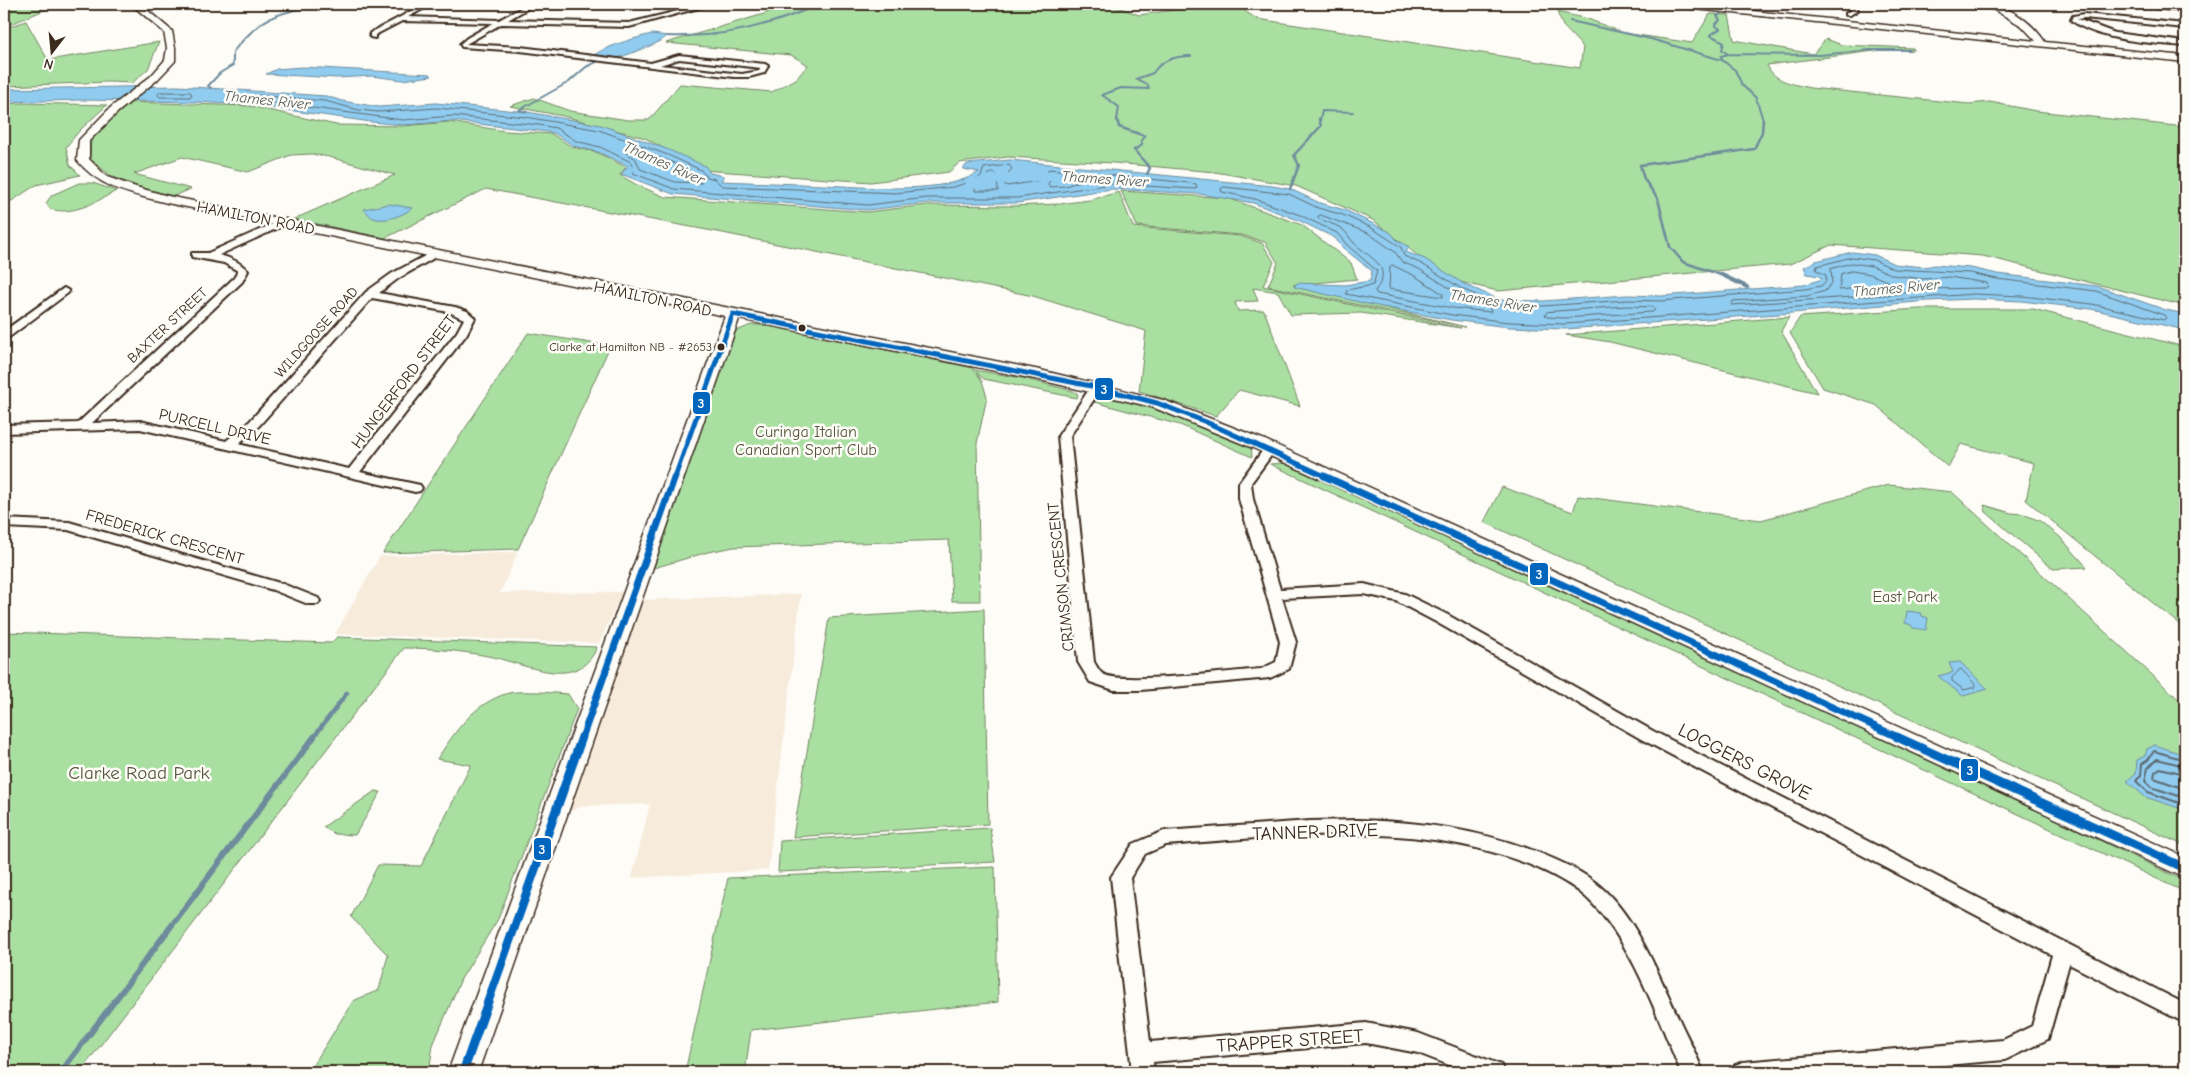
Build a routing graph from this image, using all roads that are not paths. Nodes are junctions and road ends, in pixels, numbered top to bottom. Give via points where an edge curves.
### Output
1 (135, 4) edge
2 (428, 4) edge
3 (532, 4) edge
4 (667, 4) edge
5 (710, 4) edge
6 (1667, 4) edge
7 (1848, 4) edge
8 (1988, 4) edge
9 (2131, 4) edge
10 (693, 9) junction
11 (2185, 9) edge
12 (1848, 14) dead end
13 (399, 20) junction
14 (502, 22) junction
15 (2185, 26) edge
16 (373, 37) dead end
17 (2042, 43) junction
18 (2185, 44) edge
19 (543, 53) joint
20 (2185, 59) edge
21 (614, 60) joint
22 (651, 66) junction
23 (284, 222) junction
24 (436, 253) junction
25 (195, 255) dead end
26 (210, 256) junction
27 (64, 291) dead end
28 (370, 294) junction
29 (733, 314) junction
30 (4, 336) edge
31 (1096, 387) junction
32 (83, 425) junction
33 (4, 429) edge
34 (229, 445) junction
35 (1270, 449) junction
36 (352, 474) junction
37 (415, 488) dead end
38 (4, 523) edge
39 (1275, 594) junction
40 (313, 601) dead end
41 (2185, 868) edge
42 (2063, 951) junction
43 (2185, 1014) edge
44 (1142, 1062) edge
45 (463, 1072) edge
46 (1493, 1072) edge
47 (1692, 1072) edge
48 (1743, 1072) edge

1 - 23 main road, HAMILTON ROAD via 168,31 170,61 84,140 82,160 103,179 132,190
2 - 13 street
3 - 14 street
4 - 10 street
5 - 10 street
6 - 17 main road
7 - 12 street via 1855,10
8 - 17 main road via 2030,28
9 - 11 street
10 - 14 street via 629,25
13 - 14 street
13 - 16 street via 372,34
14 - 19 street via 464,46
15 - 18 street via 2084,16 2074,20 2108,34
17 - 20 main road
19 - 21 street
21 - 22 street
22 - 22 street via 749,76 762,72 765,66 679,57
23 - 24 main road, HAMILTON ROAD
23 - 26 street, BAXTER STREET
24 - 28 street, WILDGOOSE ROAD
24 - 29 main road, HAMILTON ROAD
25 - 26 street, BAXTER STREET
26 - 32 street, BAXTER STREET via 239,265 243,270 238,280
27 - 30 street
28 - 34 street, WILDGOOSE ROAD via 253,425
28 - 36 street, HUNGERFORD STREET via 451,309 470,318 462,333
29 - 31 main road, HAMILTON ROAD
29 - 45 main road
31 - 35 main road, HAMILTON ROAD via 1157,403
31 - 39 street, CRIMSON CRESCENT via 1064,436 1086,662 1096,678 1114,684 1141,684 1264,674 1283,666 1288,642
32 - 33 street, PURCELL DRIVE
32 - 34 street, PURCELL DRIVE via 140,425
34 - 36 street, PURCELL DRIVE
35 - 39 street, CRIMSON CRESCENT via 1245,483 1246,499
35 - 41 main road, HAMILTON ROAD
36 - 37 street, PURCELL DRIVE
38 - 40 street, FREDERICK CRESCENT via 70,526 278,587
39 - 42 street, LOGGERS GROVE via 1364,589 1400,598 1442,618 1647,735
42 - 43 street, LOGGERS GROVE
42 - 48 street via 2041,1032 2005,1050
44 - 46 street, TRAPPER STREET via 1366,1033 1418,1043
44 - 47 street, TANNER DRIVE via 1120,877 1139,849 1164,838 1357,826 1442,832 1519,851 1564,872 1600,898 1636,950

